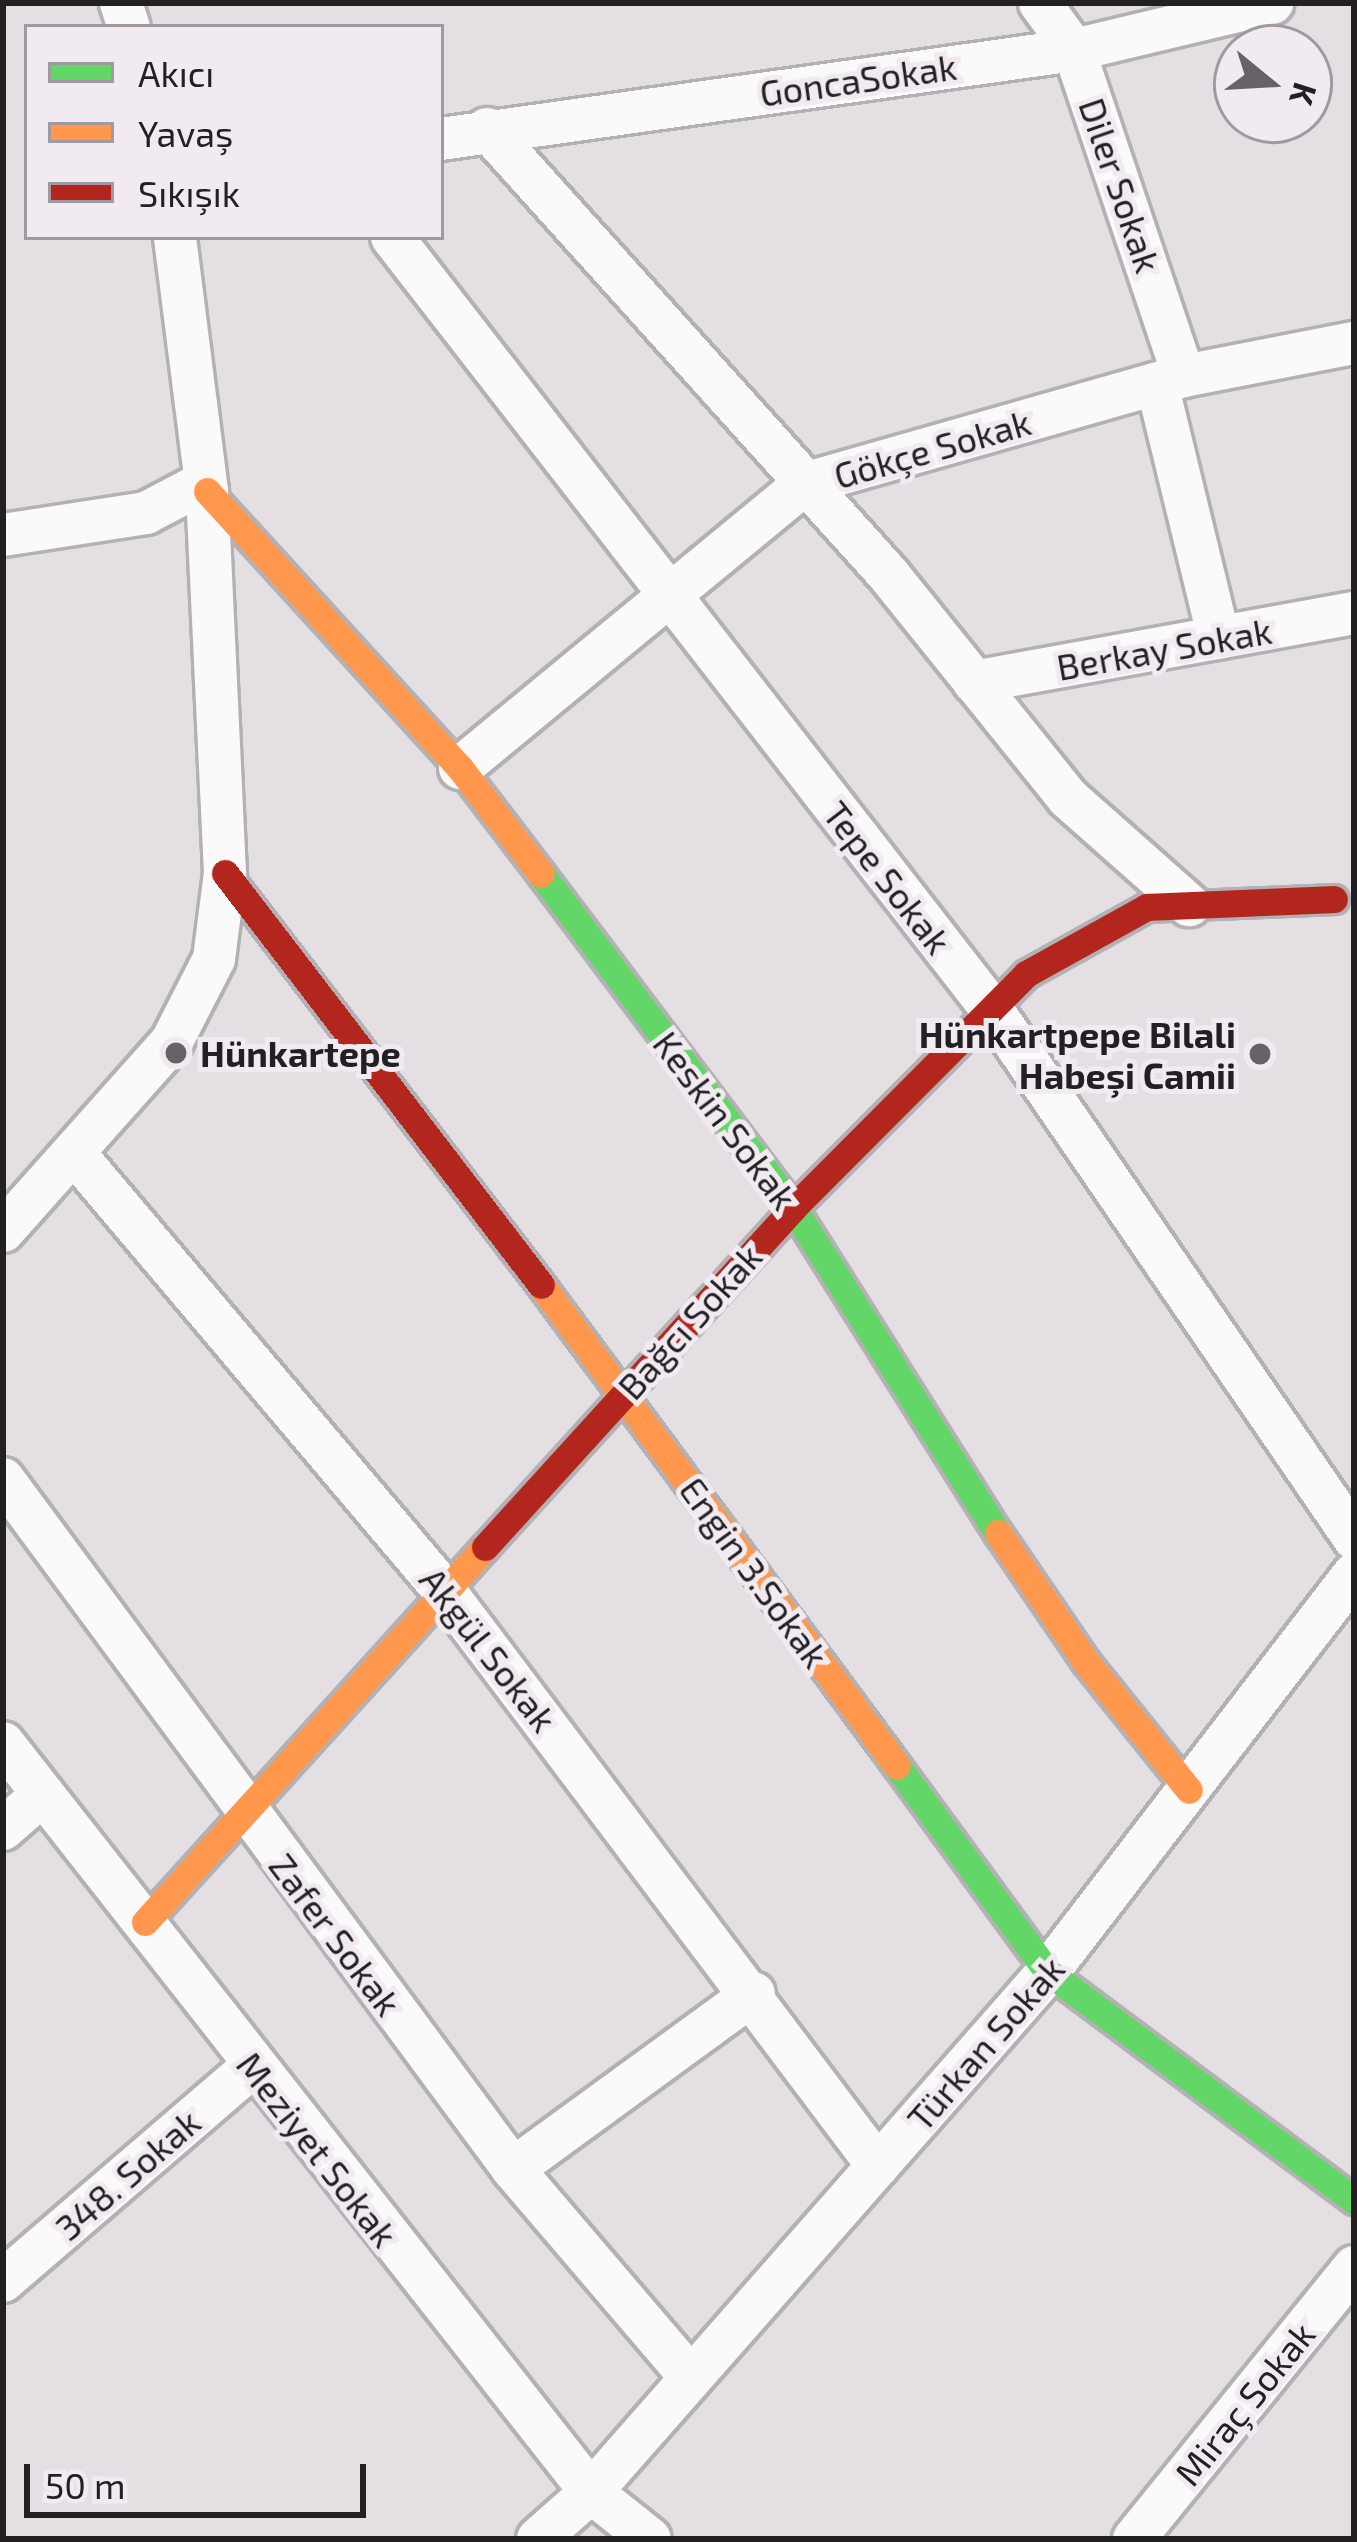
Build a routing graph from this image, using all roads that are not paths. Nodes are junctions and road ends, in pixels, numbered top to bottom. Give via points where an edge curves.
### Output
1 (1040, 3) edge
2 (1272, 3) edge
3 (1074, 50) junction
4 (487, 129) junction
5 (444, 138) edge
6 (175, 240) edge
7 (394, 240) edge
8 (1354, 344) edge
9 (1170, 380) junction
10 (804, 484) junction
11 (206, 487) junction
12 (3, 535) edge
13 (669, 597) junction
14 (1354, 613) edge
15 (1220, 638) junction
16 (974, 682) junction
17 (460, 767) junction
18 (225, 873) junction
19 (1334, 899) dead end
20 (1189, 905) junction
21 (993, 1011) junction
22 (74, 1153) junction
23 (793, 1208) junction
24 (3, 1231) edge
25 (624, 1392) junction
26 (3, 1479) edge
27 (1354, 1538) edge
28 (1354, 1574) edge
29 (447, 1594) junction
30 (3, 1743) edge
31 (1189, 1790) junction
32 (43, 1794) junction
33 (246, 1814) junction
34 (3, 1829) edge
35 (145, 1922) junction
36 (1048, 1972) junction
37 (754, 1993) junction
38 (252, 2067) junction
39 (878, 2166) junction
40 (513, 2169) junction
41 (1354, 2200) edge
42 (1354, 2266) edge
43 (3, 2282) edge
44 (688, 2374) junction
45 (591, 2492) junction
46 (538, 2539) edge
47 (650, 2539) edge
48 (1134, 2539) edge

1 - 3 street, Diler Sokak
2 - 3 street, GoncaSokak
3 - 4 street, GoncaSokak
3 - 9 street, Diler Sokak
4 - 5 street, GoncaSokak
4 - 10 street
6 - 11 street
7 - 13 street, Tepe Sokak
8 - 9 street, Gökçe Sokak
9 - 10 street, Gökçe Sokak
9 - 15 street, Diler Sokak
10 - 13 street, Gökçe Sokak
10 - 16 street
11 - 12 street via 146,513
11 - 17 street, Keskin Sokak
11 - 18 street
13 - 17 street, Gökçe Sokak
13 - 21 street, Tepe Sokak
14 - 15 street, Berkay Sokak
15 - 16 street, Berkay Sokak
16 - 20 street via 1068,798
17 - 23 street, Keskin Sokak
18 - 22 street via 214,959 172,1041
18 - 25 street, Engin 3.Sokak
19 - 20 street, Bağcı Sokak
20 - 21 street, Bağcı Sokak via 1147,907 1026,974
21 - 23 street, Bağcı Sokak
21 - 27 street, Tepe Sokak
22 - 24 street
22 - 29 street, Akgül Sokak
23 - 25 street, Bağcı Sokak
23 - 31 street, Keskin Sokak via 896,1360 981,1509 1086,1662
25 - 29 street, Bağcı Sokak
25 - 36 street, Engin 3.Sokak
26 - 33 street, Zafer Sokak
28 - 31 street, Türkan Sokak
29 - 33 street, Bağcı Sokak
29 - 37 street, Akgül Sokak
30 - 32 street, Meziyet Sokak
31 - 36 street, Türkan Sokak
32 - 34 street
32 - 35 street, Meziyet Sokak
33 - 35 street, Bağcı Sokak
33 - 40 street, Zafer Sokak
35 - 38 street, Meziyet Sokak
36 - 39 street, Türkan Sokak
36 - 41 street, Engin 3.Sokak
37 - 39 street, Akgül Sokak
37 - 40 street
38 - 43 street, 348. Sokak
38 - 45 street, Meziyet Sokak
39 - 44 street, Türkan Sokak
40 - 44 street, Zafer Sokak
42 - 48 street, Miraç Sokak
44 - 45 street, Türkan Sokak
45 - 46 street, Türkan Sokak
45 - 47 street, Meziyet Sokak

